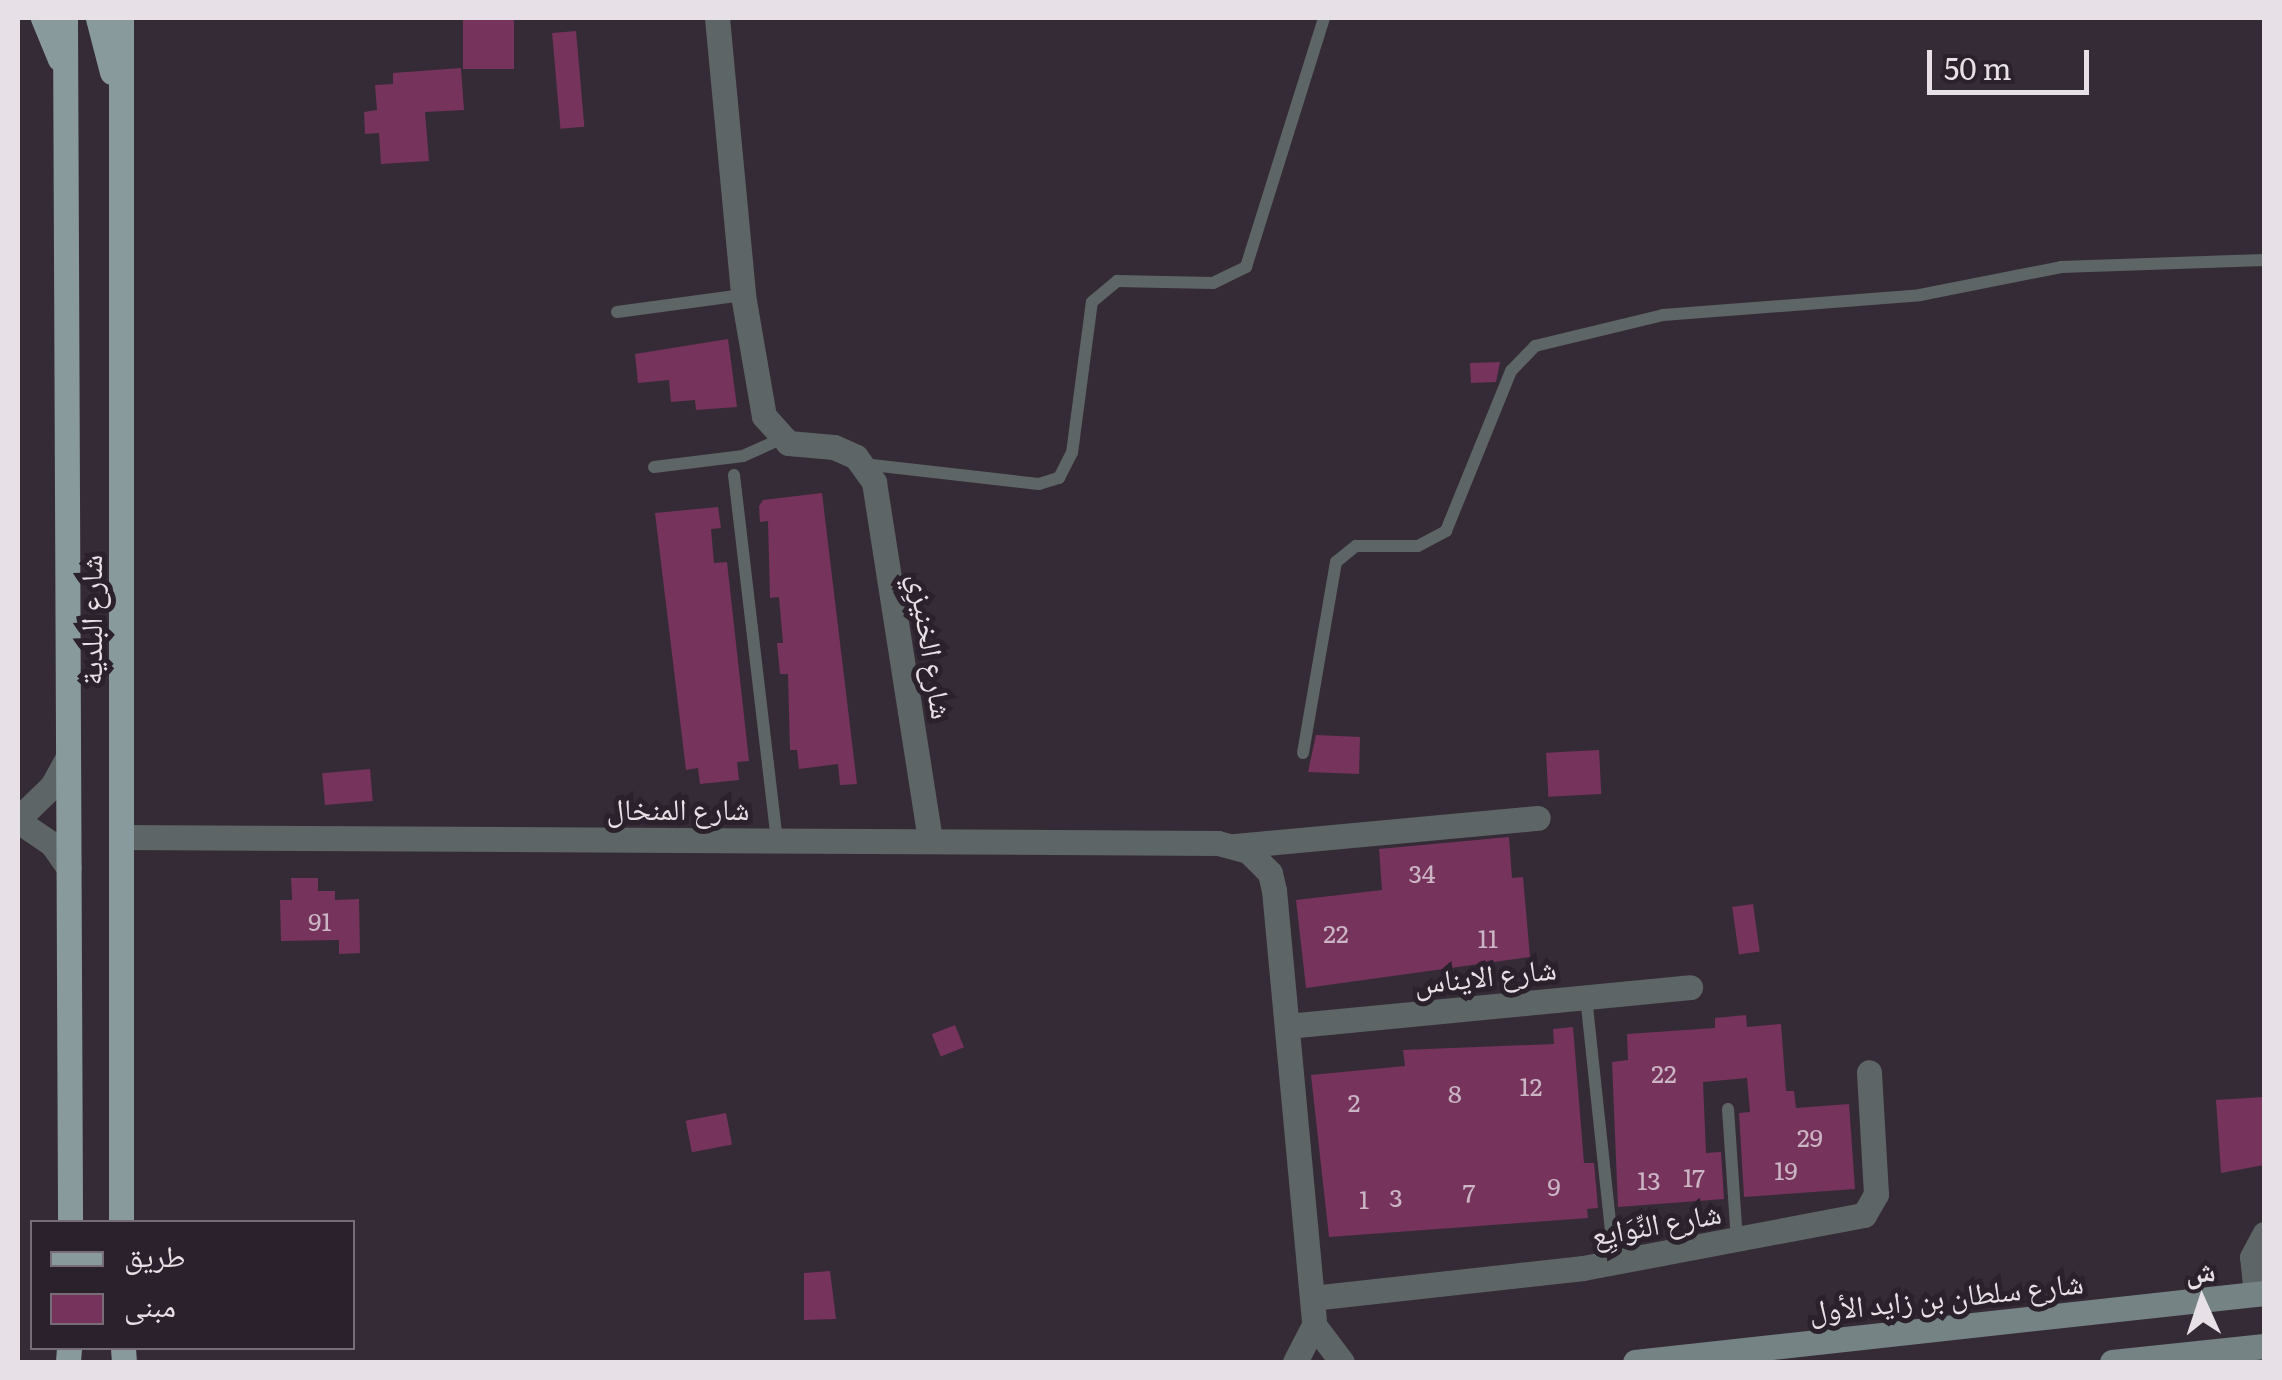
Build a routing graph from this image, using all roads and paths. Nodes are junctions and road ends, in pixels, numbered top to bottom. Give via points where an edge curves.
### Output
1 (43, 18) edge
2 (64, 18) edge
3 (98, 18) edge
4 (121, 18) edge
5 (716, 18) edge
6 (1324, 18) edge
7 (66, 70) junction
8 (121, 95) junction
9 (2264, 260) edge
10 (742, 295) junction
11 (617, 312) dead end
12 (781, 439) junction
13 (864, 464) junction
14 (733, 465) junction
15 (654, 468) dead end
16 (1303, 753) dead end
17 (68, 756) junction
18 (1538, 818) dead end
19 (18, 820) edge
20 (121, 837) junction
21 (777, 840) junction
22 (930, 841) junction
23 (1235, 846) junction
24 (68, 868) junction
25 (1690, 986) dead end
26 (1586, 997) junction
27 (1286, 1026) junction
28 (1869, 1072) dead end
29 (1728, 1109) dead end
30 (70, 1220) edge
31 (121, 1220) edge
32 (2264, 1234) edge
33 (1736, 1240) junction
34 (1614, 1261) junction
35 (2260, 1293) edge
36 (1312, 1298) junction
37 (1314, 1325) junction
38 (2264, 1346) edge
39 (1296, 1362) edge
40 (1342, 1362) edge
41 (1636, 1362) edge
42 (2112, 1362) edge

1 - 7 main road
2 - 7 main road, شارع البلدية
3 - 8 main road
4 - 8 main road, شارع البلدية
5 - 10 street
6 - 13 lane via 1253,257 1226,280 1129,278 1098,293 1085,322 1070,462 1059,478 1039,484
7 - 17 main road, شارع البلدية
8 - 20 main road, شارع البلدية
9 - 16 lane via 2061,267 1920,295 1664,315 1535,346 1511,371 1446,532 1418,546 1356,546 1336,562
10 - 11 lane
10 - 12 street via 764,416
12 - 13 street via 805,448 834,447
12 - 14 lane
13 - 22 street, شارع الخنيزِي via 877,492
14 - 15 lane
14 - 21 lane
17 - 19 street via 52,786
17 - 24 main road, شارع البلدية
18 - 23 street, شارع المنخال
19 - 24 street via 52,844
20 - 21 street, شارع المنخال
20 - 31 main road, شارع البلدية
21 - 22 street, شارع المنخال
22 - 23 street, شارع المنخال
23 - 27 street via 1270,873
24 - 30 main road, شارع البلدية
25 - 26 street, شارع الايناس
26 - 27 street, شارع الايناس
26 - 34 lane
27 - 36 street
28 - 33 street, شارع النِّوَايِع via 1876,1194 1869,1211
29 - 33 lane
32 - 35 street via 2252,1257
33 - 34 street, شارع النِّوَايِع
34 - 36 street, شارع النِّوَايِع
35 - 41 main road, شارع سلطان بن زايد الأول
36 - 37 street
37 - 39 street
37 - 40 street
38 - 42 main road

